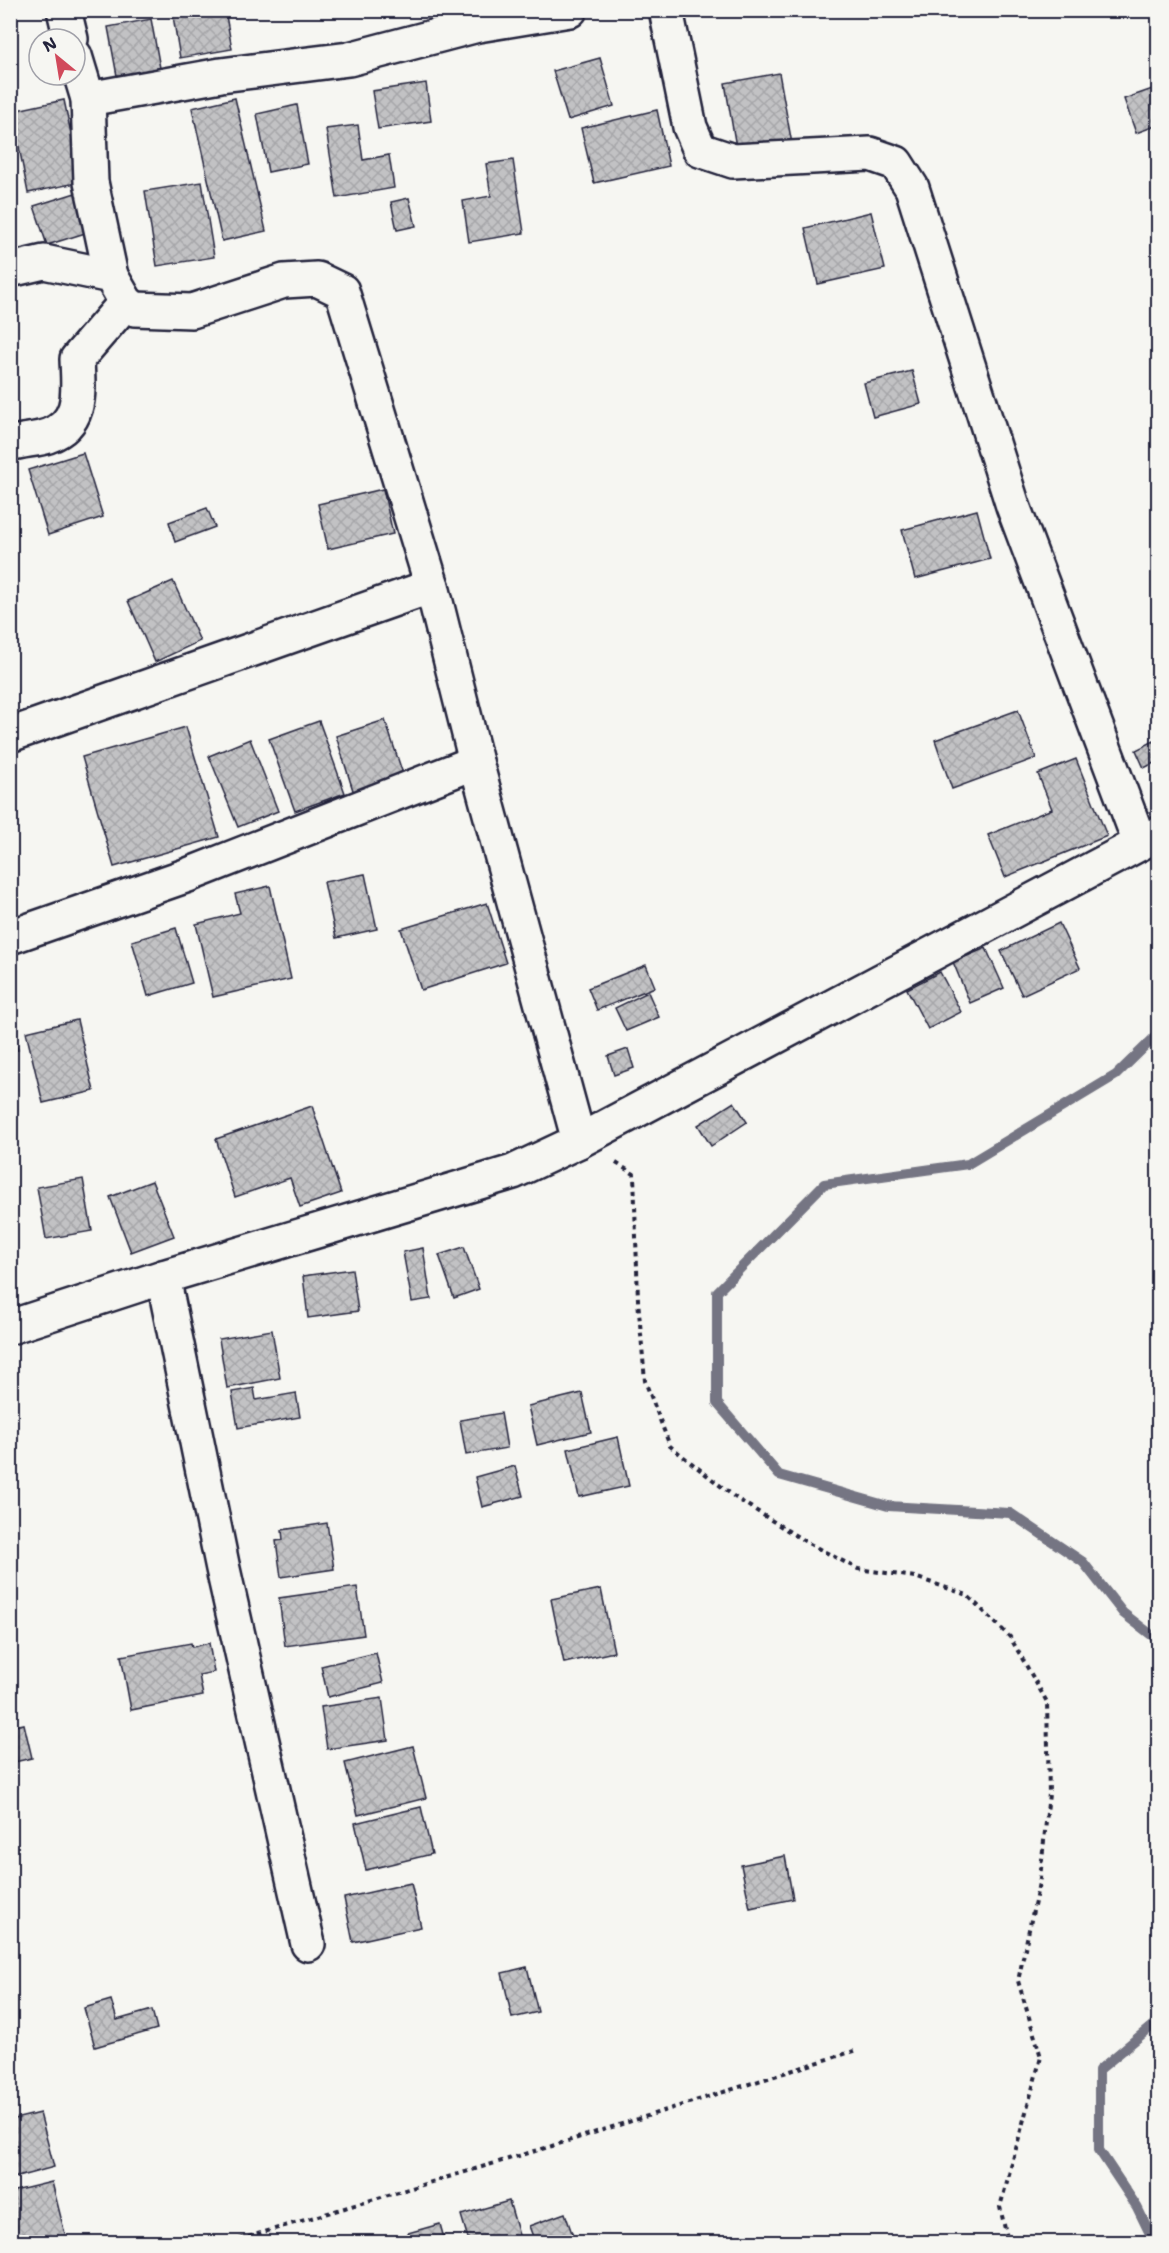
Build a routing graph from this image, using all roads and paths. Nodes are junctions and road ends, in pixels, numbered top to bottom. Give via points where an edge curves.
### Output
1 (64, 10) edge
2 (570, 10) edge
3 (666, 10) edge
4 (68, 27) edge
5 (84, 87) edge
6 (88, 99) junction
7 (10, 270) edge
8 (119, 289) junction
9 (10, 444) edge
10 (432, 586) junction
11 (10, 735) edge
12 (476, 762) junction
13 (1149, 838) edge
14 (10, 937) edge
15 (579, 1141) junction
16 (163, 1277) junction
17 (10, 1327) edge
18 (308, 1944) dead end
19 (854, 2051) dead end
20 (231, 2242) edge
21 (1008, 2242) edge

1 - 4 street
2 - 6 street via 478,25 350,59 221,75
3 - 13 street via 690,127 700,150 733,161 870,154 896,163 912,188 1013,506
5 - 6 street
6 - 8 street via 91,182
7 - 8 street via 45,262
8 - 9 street via 77,359 79,401 70,421 50,435
8 - 10 street via 135,309 192,311 284,281 317,279 342,291
10 - 11 street
10 - 12 street
12 - 14 street via 188,875
12 - 15 street
13 - 15 street
15 - 16 street via 513,1172
15 - 21 path via 634,1174 645,1381 670,1446 736,1498 858,1569 915,1577 967,1595 1010,1637 1047,1702 1048,1804 1040,1878 1018,1981 1041,2057 1000,2206
16 - 17 street
16 - 18 street via 223,1569
19 - 20 path

